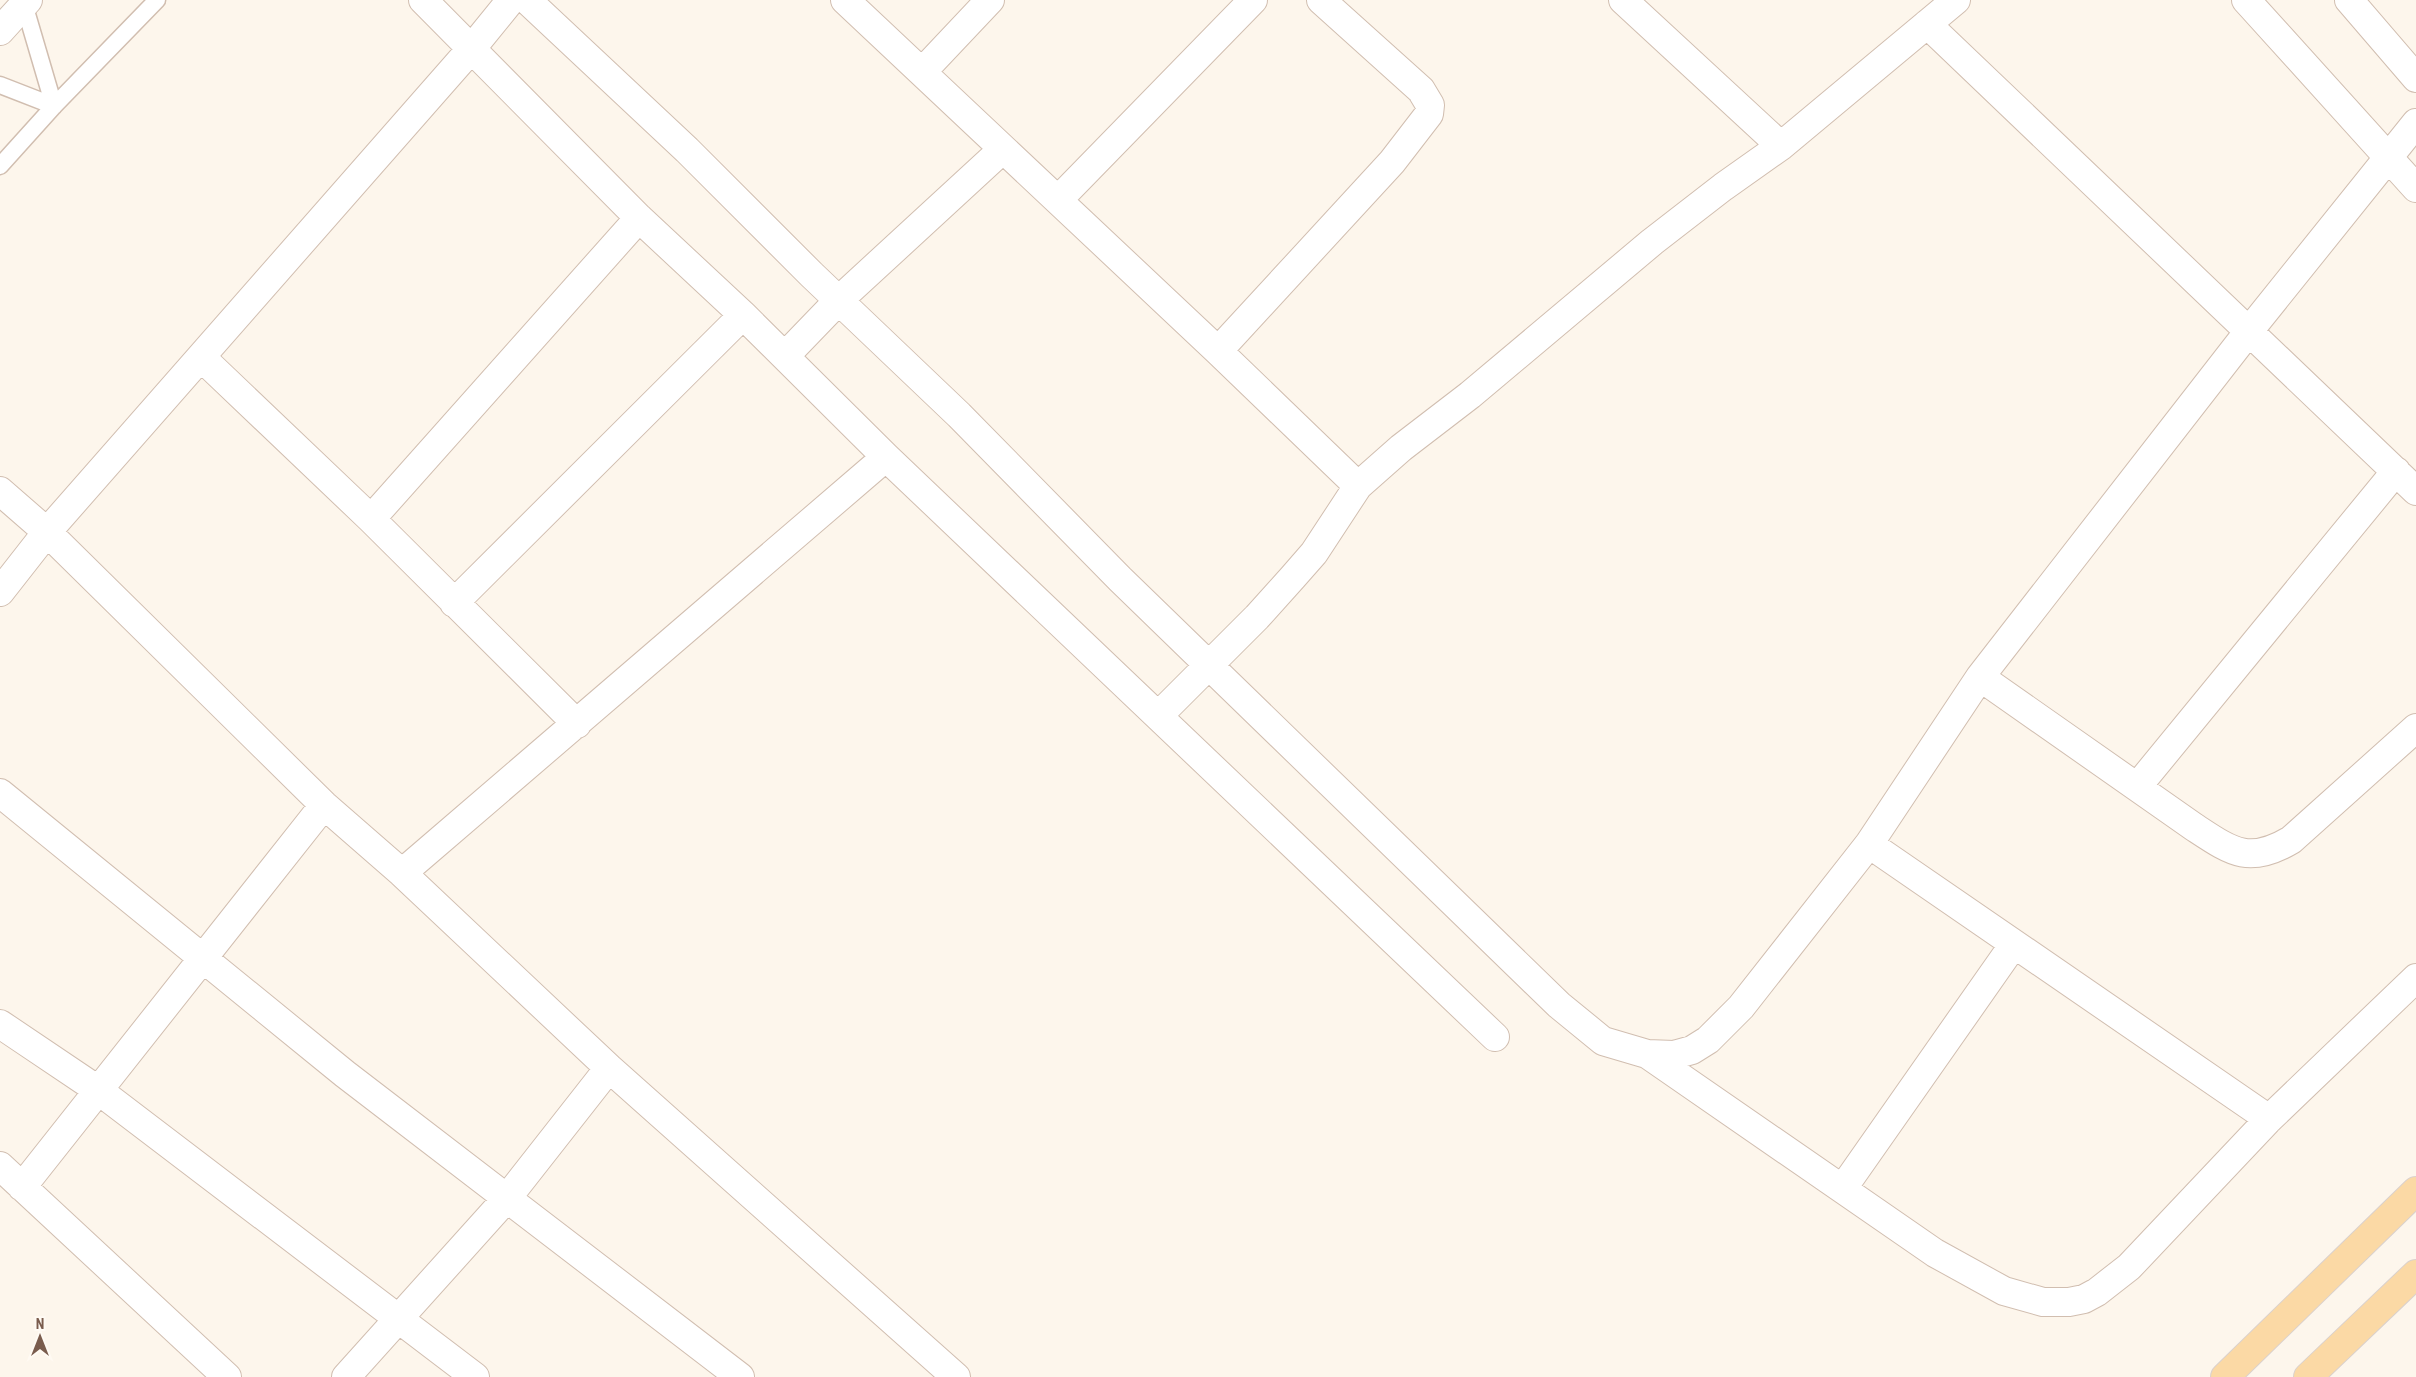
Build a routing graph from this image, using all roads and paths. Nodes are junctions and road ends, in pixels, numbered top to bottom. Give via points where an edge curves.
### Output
1 (157, 0) edge
2 (422, 0) edge
3 (511, 0) edge
4 (527, 0) edge
5 (845, 0) edge
6 (990, 0) edge
7 (1253, 0) edge
8 (1321, 0) edge
9 (1623, 0) edge
10 (1956, 0) edge
11 (2246, 0) edge
12 (2349, 0) edge
13 (26, 2) edge
14 (1928, 24) junction
15 (0, 31) edge
16 (472, 48) junction
17 (922, 72) junction
18 (2416, 78) edge
19 (0, 85) edge
20 (54, 106) junction
21 (2416, 123) edge
22 (1781, 146) junction
23 (1003, 149) junction
24 (2388, 157) junction
25 (0, 166) edge
26 (2416, 188) edge
27 (1058, 200) junction
28 (639, 218) junction
29 (840, 300) junction
30 (743, 315) junction
31 (2249, 331) junction
32 (1218, 352) junction
33 (785, 356) junction
34 (201, 357) junction
35 (886, 457) junction
36 (2396, 471) junction
37 (1358, 486) junction
38 (0, 491) edge
39 (2416, 491) edge
40 (371, 519) junction
41 (48, 532) junction
42 (0, 592) edge
43 (454, 603) junction
44 (1208, 665) junction
45 (1980, 677) junction
46 (1158, 716) junction
47 (577, 724) junction
48 (2416, 728) edge
49 (2137, 787) junction
50 (0, 793) edge
51 (324, 805) junction
52 (1869, 844) junction
53 (402, 873) junction
54 (2014, 944) junction
55 (203, 960) junction
56 (2416, 978) edge
57 (0, 1024) edge
58 (1495, 1037) dead end
59 (1647, 1054) junction
60 (609, 1068) junction
61 (98, 1090) junction
62 (2269, 1119) junction
63 (0, 1166) edge
64 (22, 1186) junction
65 (1843, 1188) junction
66 (2416, 1191) edge
67 (507, 1198) junction
68 (2416, 1274) edge
69 (401, 1319) junction
70 (227, 1377) edge
71 (346, 1377) edge
72 (476, 1377) edge
73 (740, 1377) edge
74 (956, 1377) edge
75 (2225, 1377) edge
76 (2308, 1377) edge

1 - 20 lane
2 - 16 street
3 - 16 street
4 - 29 street via 688,150
5 - 17 street
6 - 17 street
7 - 27 street
8 - 32 street via 1422,90 1430,105 1429,114 1370,187
9 - 22 street
10 - 14 street
11 - 24 street
12 - 18 street
13 - 15 street
13 - 20 lane
14 - 22 street
14 - 31 street
16 - 28 street
16 - 34 street
17 - 23 street
19 - 20 lane
20 - 25 lane
21 - 24 street
22 - 37 street via 1652,242
23 - 27 street
23 - 29 street
24 - 26 street
24 - 31 street
27 - 32 street
28 - 30 street
28 - 40 street
29 - 33 street
29 - 44 street
30 - 33 street
30 - 43 street
31 - 36 street
31 - 45 street
32 - 37 street
33 - 35 street
34 - 40 street
34 - 41 street
35 - 46 street
35 - 47 street
36 - 39 street
36 - 49 street
37 - 44 street via 1314,553 1257,617
38 - 41 street
40 - 43 street
41 - 42 street
41 - 51 street
43 - 47 street
44 - 46 street
44 - 59 street via 1559,1005 1602,1041
45 - 49 street
45 - 52 street
46 - 58 street
47 - 53 street
48 - 49 street via 2291,840 2262,853 2249,855 2224,847
50 - 55 street
51 - 53 street
51 - 55 street
52 - 54 street
52 - 59 street via 1741,1007 1708,1040 1692,1050 1674,1055
53 - 60 street
54 - 62 street
54 - 65 street
55 - 61 street
55 - 67 street
56 - 62 street
57 - 61 street
59 - 65 street
60 - 67 street
60 - 74 street
61 - 64 street
61 - 69 street
62 - 65 street via 2129,1267 2097,1292 2069,1302 2043,1302 2004,1291 1935,1253
63 - 64 street
64 - 70 street
66 - 75 main road
67 - 69 street
67 - 73 street
68 - 76 main road
69 - 71 street
69 - 72 street

